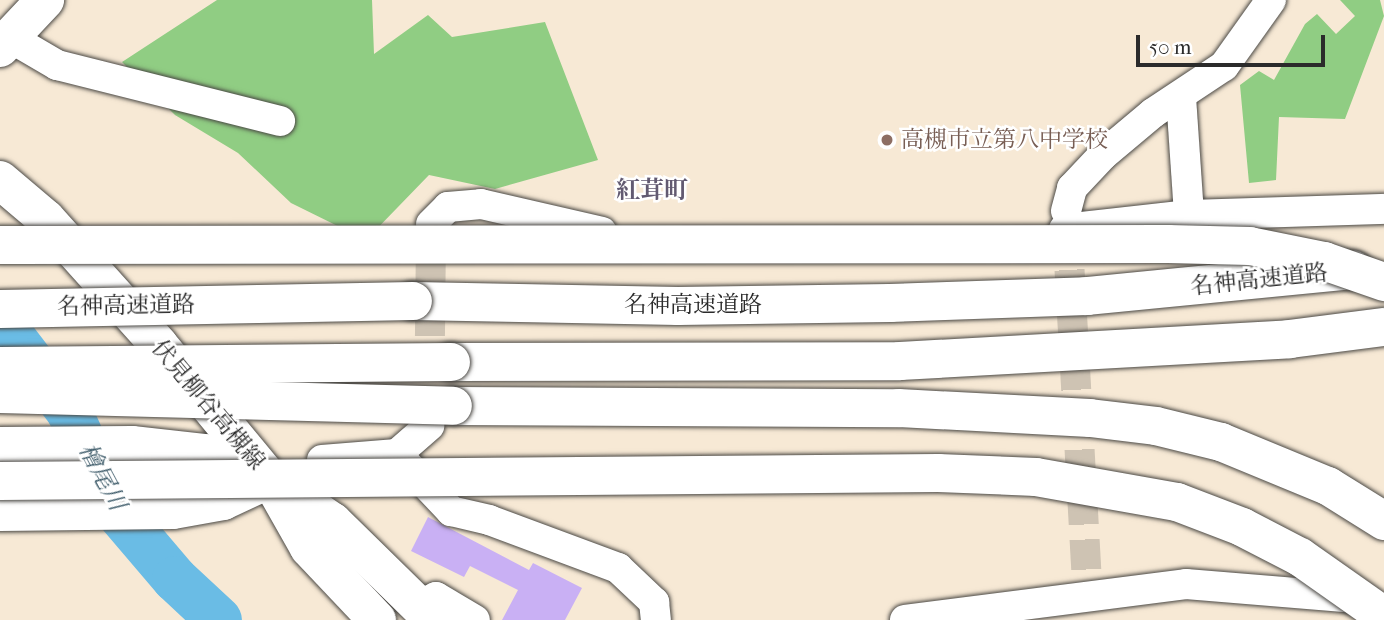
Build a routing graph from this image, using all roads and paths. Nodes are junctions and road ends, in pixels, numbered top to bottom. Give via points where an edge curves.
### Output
1 (45, 0) edge
2 (1271, 0) edge
3 (5, 43) edge
4 (1181, 97) junction
5 (281, 121) dead end
6 (0, 180) edge
7 (1384, 209) edge
8 (1066, 211) tunnel mouth
9 (1189, 215) junction
10 (431, 224) dead end
11 (0, 245) edge
12 (1384, 267) edge
13 (1384, 282) edge
14 (0, 309) edge
15 (1384, 327) edge
16 (0, 366) edge
17 (0, 394) edge
18 (441, 416) junction
19 (15, 445) edge
20 (397, 454) junction
21 (270, 479) junction
22 (0, 481) edge
23 (0, 512) edge
24 (1384, 521) edge
25 (1384, 604) edge
26 (425, 613) edge
27 (1384, 616) edge
28 (377, 620) edge
29 (475, 620) edge
30 (656, 620) edge
31 (905, 620) edge

1 - 3 main road
2 - 4 street via 1224,66
3 - 5 street via 57,65
4 - 8 street via 1153,113 1102,155 1072,188
4 - 9 street
6 - 21 main road, 伏見柳谷高槻線 via 46,219
7 - 9 street
9 - 10 street via 880,244 663,241 573,228 481,204 448,207
11 - 13 main road, bridge via 1250,246 1324,261
12 - 14 main road, 名神高速道路, bridge via 1087,296 903,303 678,306 413,301
15 - 16 main road, bridge via 1212,344 900,361
17 - 18 main road, bridge
18 - 20 street
18 - 24 main road via 899,408 1090,418 1156,426 1221,442 1316,481
19 - 21 main road, 伏見柳谷高槻線 via 132,445 204,453
20 - 21 street via 308,460
20 - 30 street via 450,511 489,520 618,568 654,602
21 - 23 main road, 伏見柳谷高槻線 via 223,500 173,510
21 - 26 main road, 伏見柳谷高槻線 via 333,522
21 - 28 main road, 伏見柳谷高槻線 via 309,548
22 - 27 main road, bridge via 924,473 1036,477 1177,502 1242,527 1300,556
25 - 31 street via 1333,593 1186,584
26 - 29 street via 436,597

